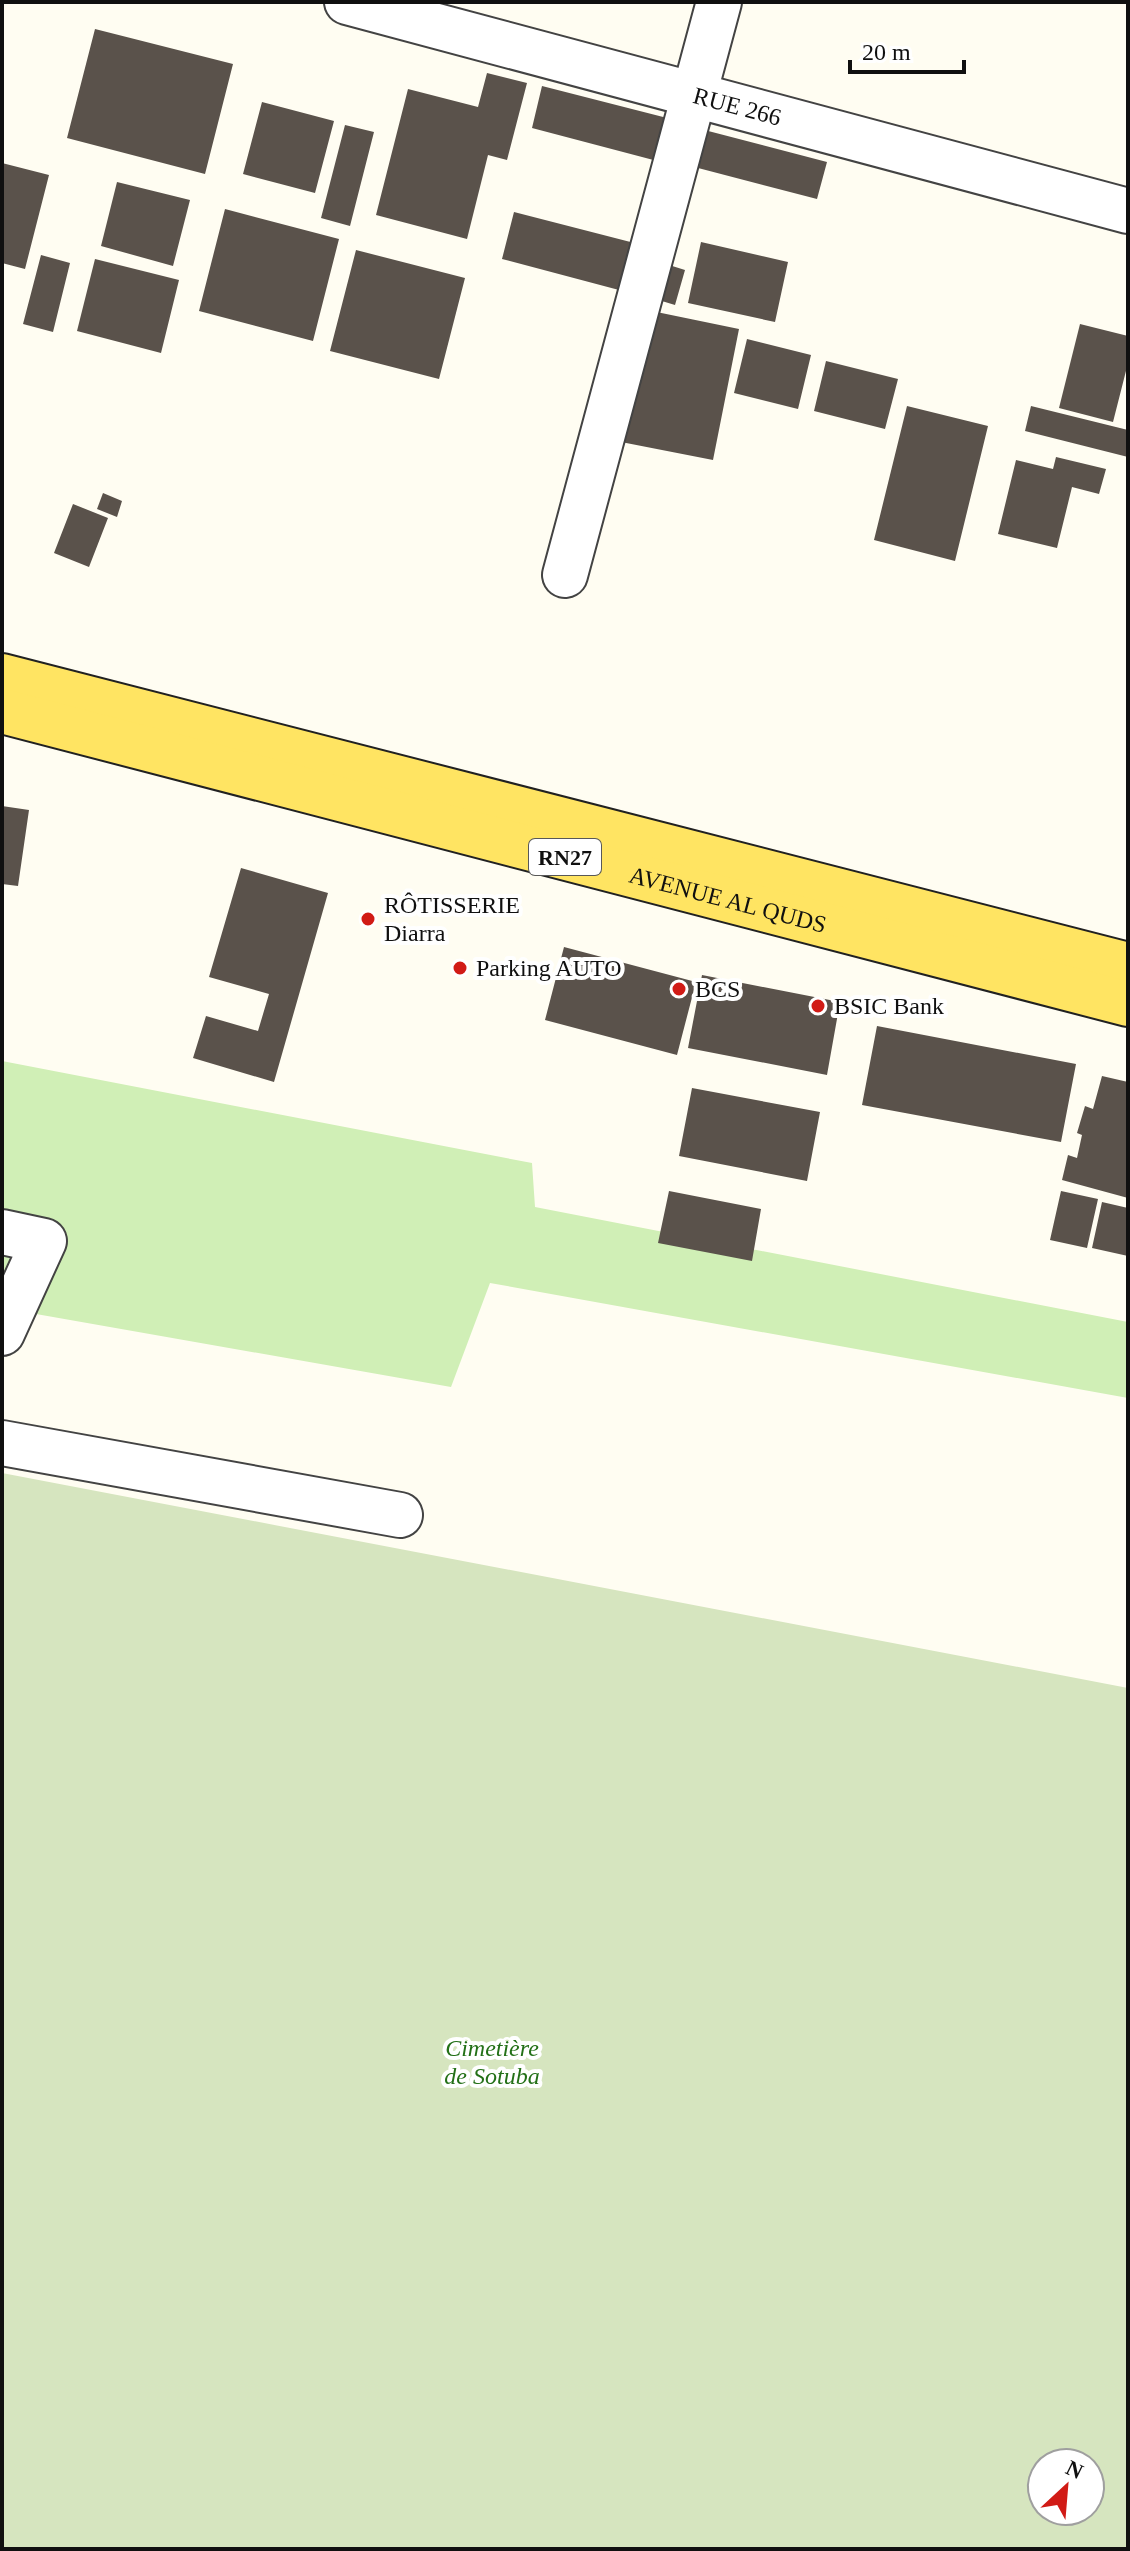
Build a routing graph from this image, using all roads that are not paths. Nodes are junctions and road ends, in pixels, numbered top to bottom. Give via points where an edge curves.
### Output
1 (347, 2) edge
2 (719, 2) edge
3 (694, 95) junction
4 (1128, 211) edge
5 (565, 575) dead end
6 (2, 676) edge
7 (2, 711) edge
8 (1128, 965) edge
9 (1128, 1004) edge
10 (2, 1232) edge
11 (2, 1333) edge
12 (2, 1443) edge
13 (400, 1515) dead end

1 - 3 street, RUE 266
2 - 3 street
3 - 4 street, RUE 266
3 - 5 street
6 - 8 main road, AVENUE AL QUDS / RN27
7 - 9 main road, AVENUE AL QUDS / RN27
10 - 11 street via 44,1241
12 - 13 street

